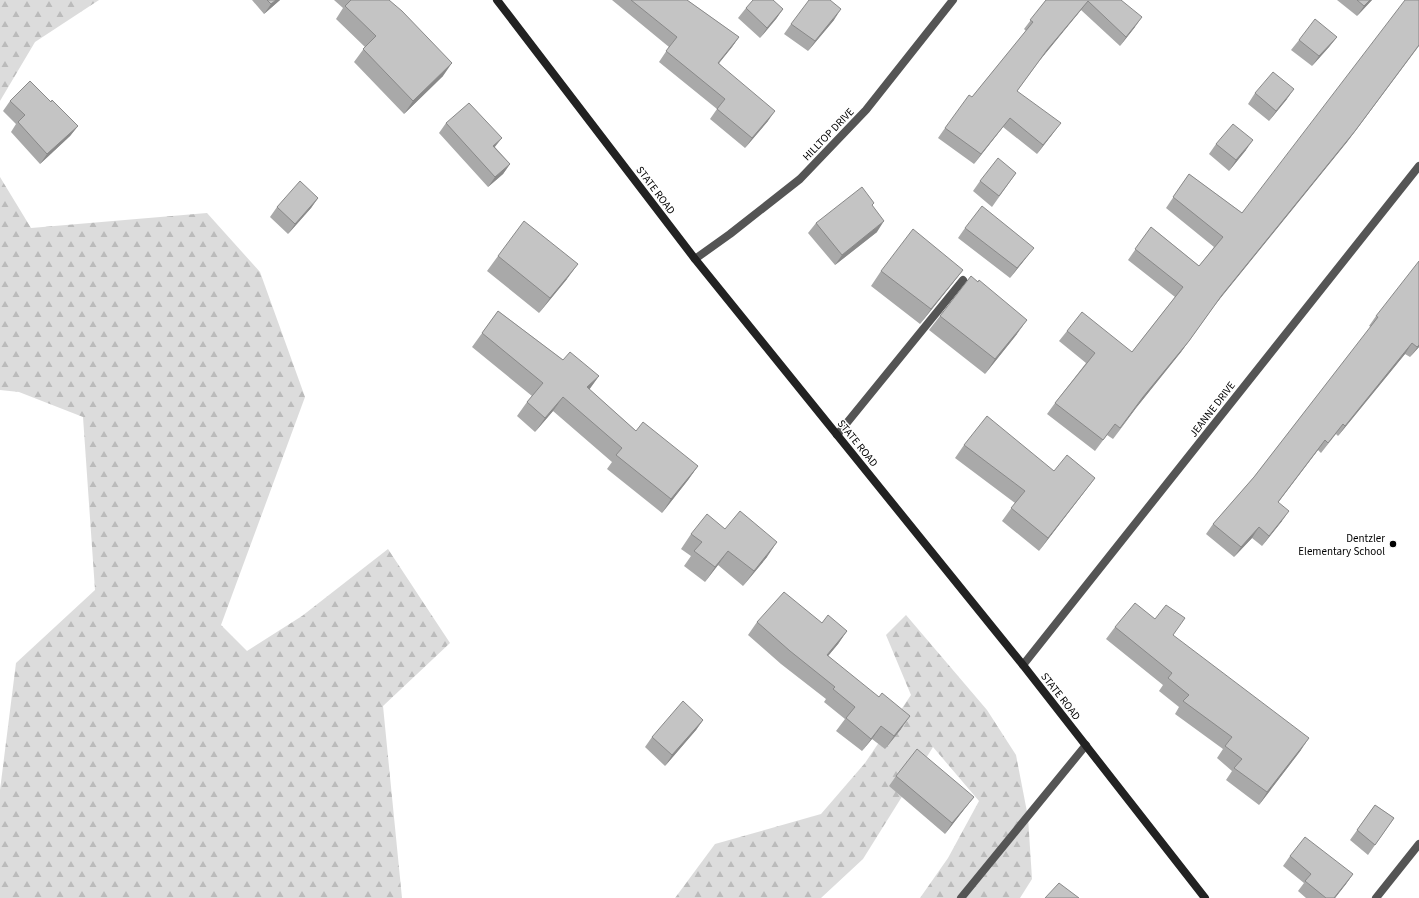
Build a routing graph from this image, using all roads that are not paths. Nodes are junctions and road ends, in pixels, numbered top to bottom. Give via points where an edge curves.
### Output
1 (497, 0) edge
2 (953, 0) edge
3 (1419, 166) edge
4 (695, 260) junction
5 (963, 280) edge
6 (837, 435) junction
7 (1023, 665) junction
8 (1086, 745) junction
9 (1419, 844) edge
10 (961, 898) edge
11 (1205, 898) edge
12 (1376, 898) edge

1 - 4 main road, STATE ROAD
2 - 4 street, HILLTOP DRIVE via 866,110 800,178
3 - 7 street, JEANNE DRIVE
4 - 6 main road, STATE ROAD
5 - 6 street
6 - 7 main road, STATE ROAD
7 - 8 main road, STATE ROAD
8 - 10 street
8 - 11 main road, STATE ROAD
9 - 12 street

